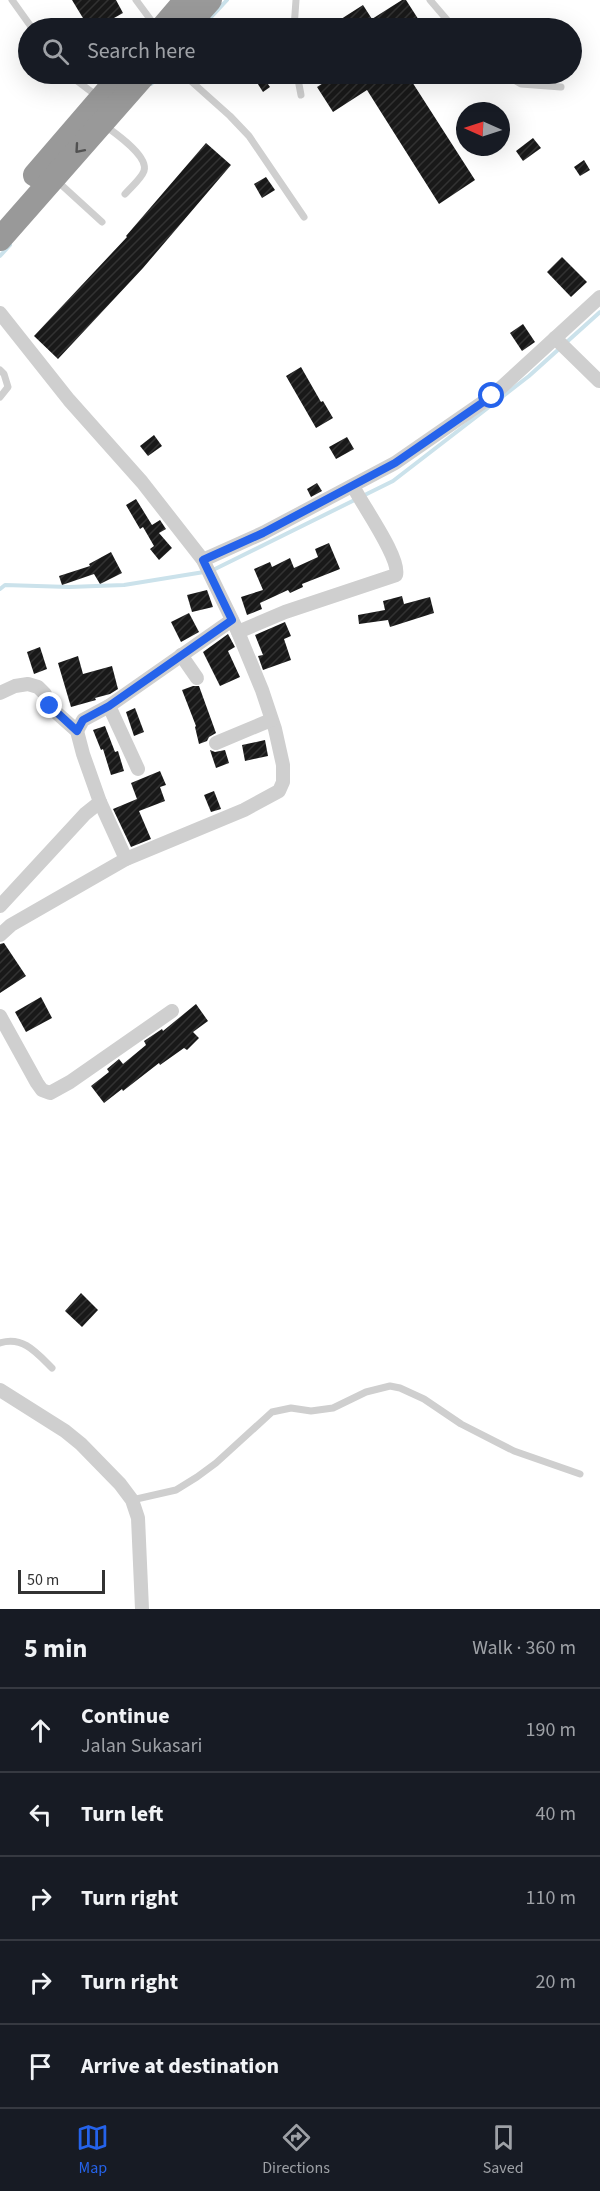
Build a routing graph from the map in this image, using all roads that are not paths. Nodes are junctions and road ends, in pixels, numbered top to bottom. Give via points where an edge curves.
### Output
1 (12, 0) edge
2 (136, 0) edge
3 (186, 0) edge
4 (210, 0) edge
5 (296, 0) edge
6 (430, 0) edge
7 (25, 18) edge
8 (150, 18) edge
9 (171, 18) edge
10 (194, 18) edge
11 (295, 18) edge
12 (445, 18) edge
13 (81, 84) edge
14 (113, 84) edge
15 (137, 84) edge
16 (195, 84) edge
17 (299, 84) edge
18 (521, 84) edge
19 (561, 87) dead end
20 (301, 96) dead end
21 (100, 98) junction
22 (105, 125) junction
23 (56, 180) junction
24 (125, 194) dead end
25 (0, 215) edge
26 (304, 217) dead end
27 (102, 222) dead end
28 (0, 240) edge
29 (600, 297) edge
30 (0, 313) edge
31 (556, 340) junction
32 (0, 370) edge
33 (599, 381) edge
34 (0, 398) edge
35 (355, 489) junction
36 (205, 563) junction
37 (235, 626) junction
38 (181, 655) junction
39 (197, 678) dead end
40 (0, 693) edge
41 (109, 706) junction
42 (271, 720) junction
43 (77, 731) junction
44 (216, 743) dead end
45 (138, 769) dead end
46 (100, 802) junction
47 (126, 859) junction
48 (0, 906) edge
49 (0, 934) edge
50 (172, 1011) dead end
51 (0, 1016) edge
52 (0, 1343) edge
53 (52, 1368) dead end
54 (0, 1390) edge
55 (580, 1474) dead end
56 (132, 1500) junction
57 (142, 1609) edge

1 - 7 lane
2 - 8 lane
3 - 9 highway
4 - 10 highway
5 - 11 lane
6 - 12 lane
13 - 21 lane
14 - 21 highway
15 - 22 highway
16 - 26 lane via 249,136
17 - 20 lane
18 - 19 lane
21 - 25 highway
22 -> 23 highway
22 - 24 lane via 134,149 145,165 144,172
23 - 27 lane
23 - 28 highway
29 - 31 street
30 - 36 street
31 - 33 street
31 - 35 street via 492,396
32 - 34 lane via 8,387
35 - 36 street
35 - 37 street via 389,548 396,575
36 - 37 street
37 - 38 street
37 - 42 street
38 - 39 street
38 - 41 street
40 - 43 street via 22,684 38,687 50,706
41 - 43 street via 83,720
41 - 45 street
42 - 44 street
42 - 47 street via 283,765 284,782 279,791 244,810
43 - 46 street
46 - 47 street
46 - 48 street via 85,813
47 - 49 street
50 - 51 street via 50,1093 37,1083
52 - 53 lane via 22,1342
54 - 56 street via 66,1431
55 - 56 lane via 514,1451 461,1424 424,1399 390,1386 366,1392 333,1408 272,1412 197,1477 176,1490
56 - 57 street via 138,1518

